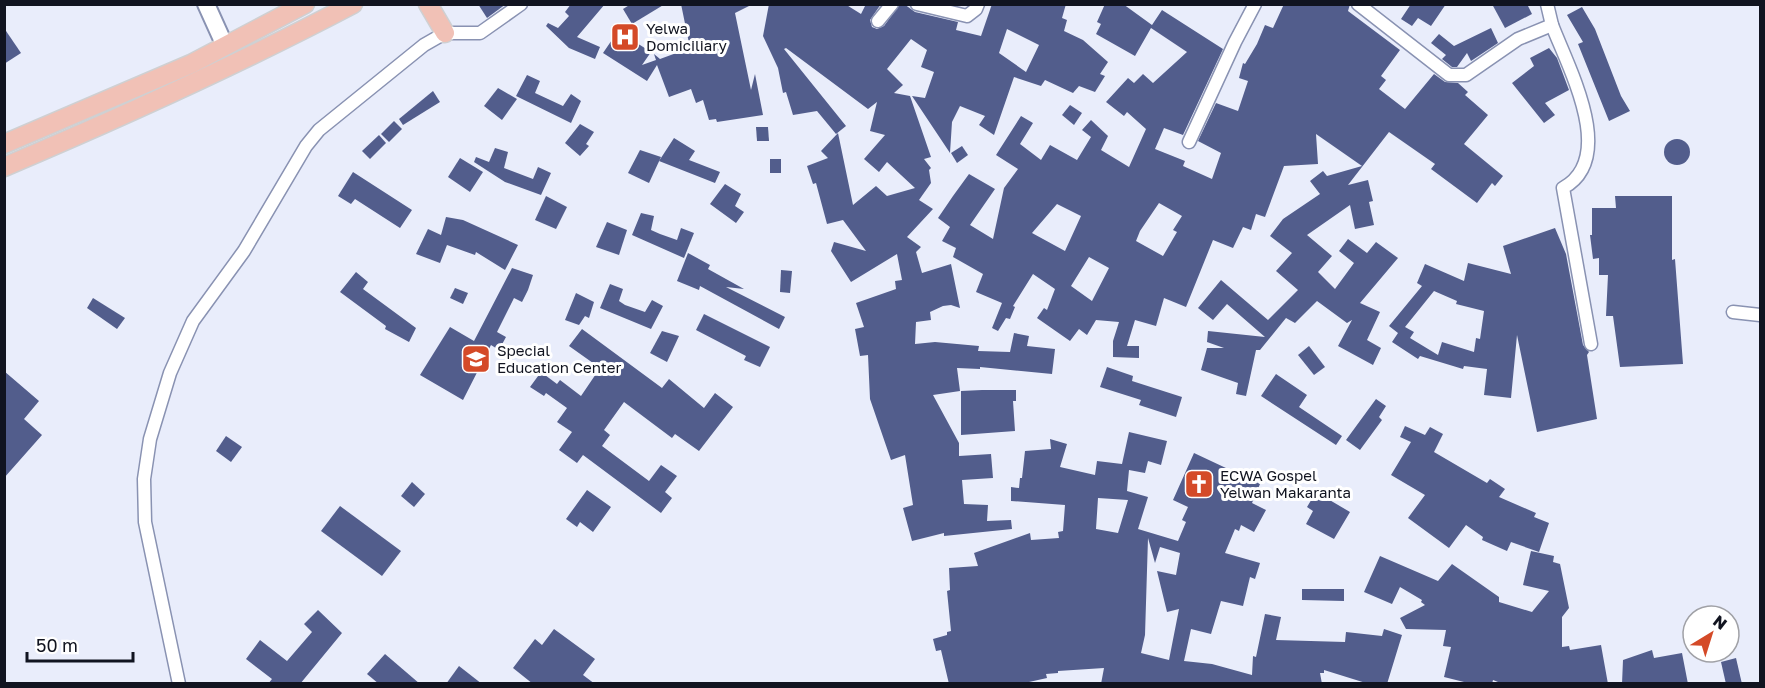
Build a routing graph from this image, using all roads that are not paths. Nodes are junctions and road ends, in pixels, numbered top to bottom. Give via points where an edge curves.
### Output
1 (206, 4) edge
2 (305, 4) edge
3 (353, 4) edge
4 (428, 4) edge
5 (520, 4) edge
6 (892, 4) edge
7 (917, 4) edge
8 (978, 4) edge
9 (1255, 4) edge
10 (1358, 4) edge
11 (1547, 4) edge
12 (878, 21) dead end
13 (1552, 24) junction
14 (445, 33) junction
15 (225, 46) junction
16 (1189, 142) dead end
17 (4, 144) edge
18 (4, 167) edge
19 (1733, 312) dead end
20 (1761, 315) edge
21 (1591, 344) dead end
22 (179, 684) edge

1 - 15 main road
2 - 15 main road
3 - 18 main road via 291,37
4 - 14 main road
5 - 14 street via 480,33
6 - 12 street
7 - 8 street via 967,16
9 - 16 street
10 - 13 street via 1449,75 1466,75 1518,39
11 - 13 street
13 - 21 street via 1587,116 1587,164 1577,180 1563,188
14 - 22 street via 341,110 306,146 243,251 193,321 170,373 150,439 144,479 145,522
15 - 17 main road
19 - 20 street

